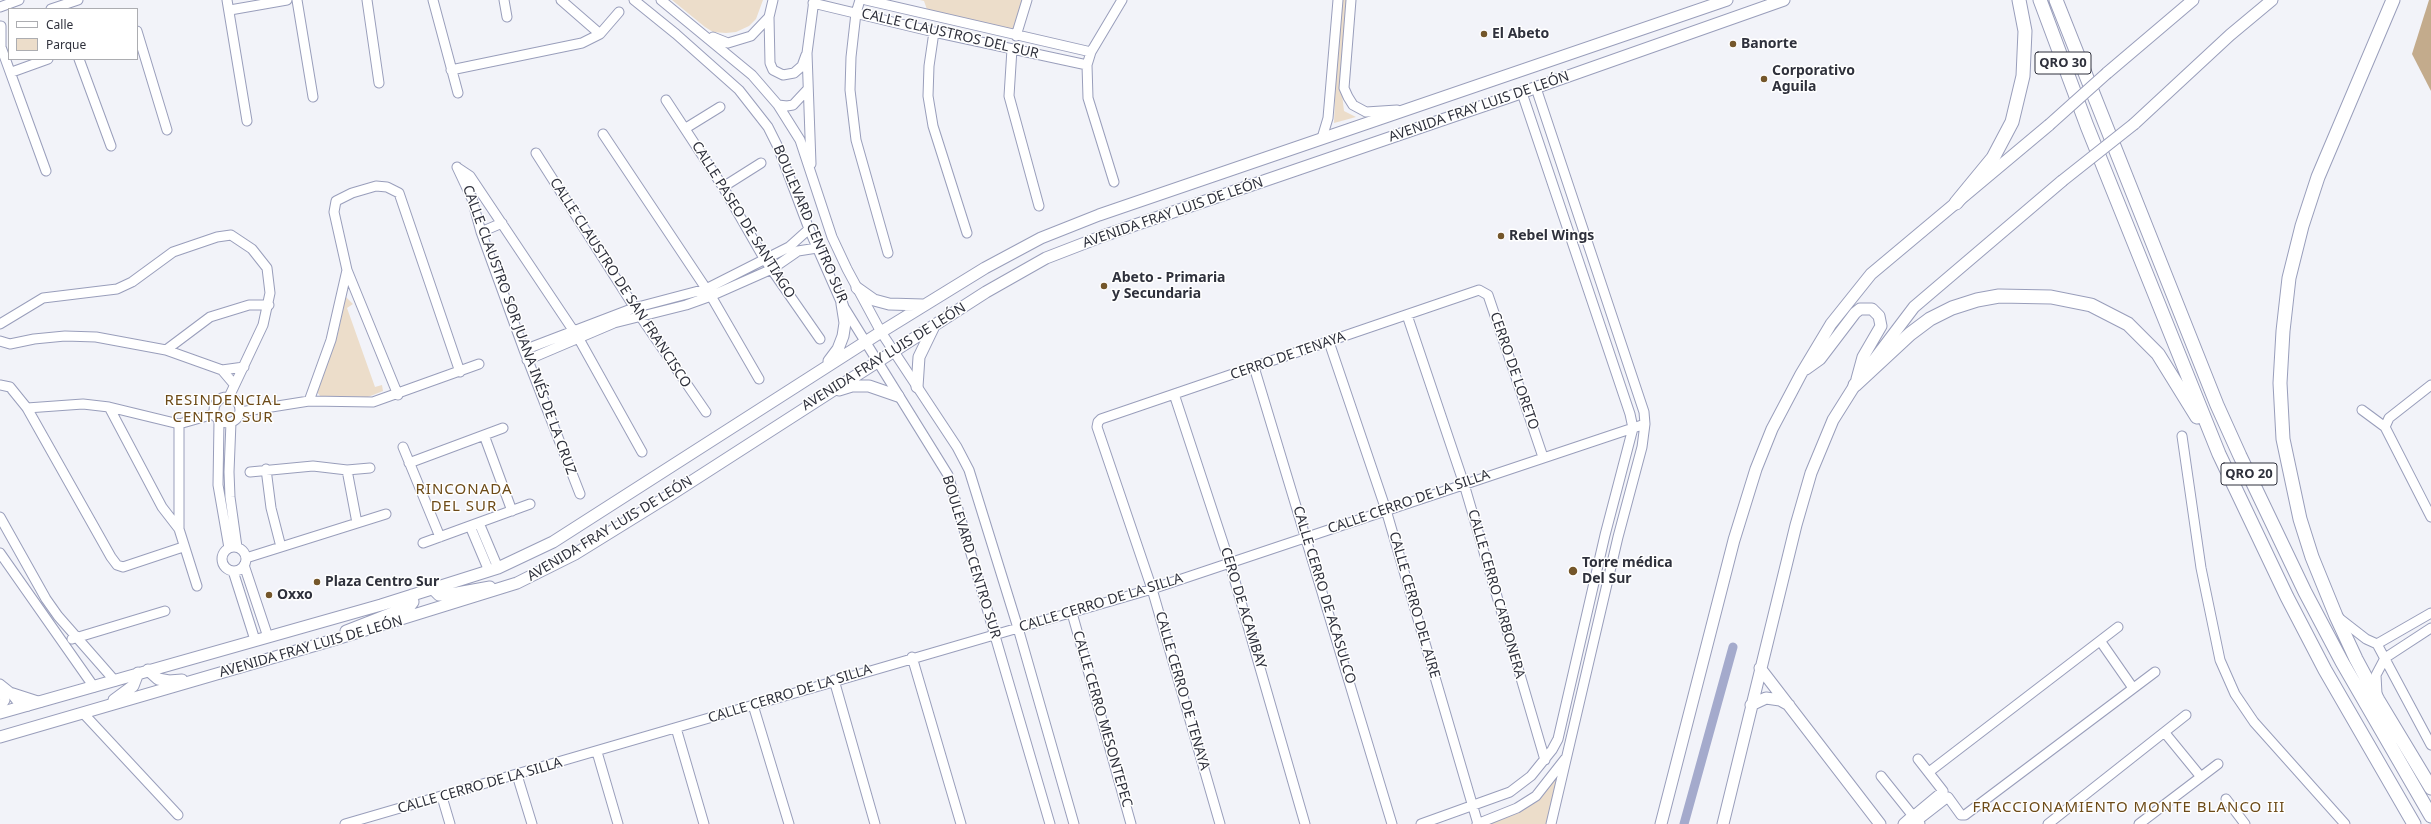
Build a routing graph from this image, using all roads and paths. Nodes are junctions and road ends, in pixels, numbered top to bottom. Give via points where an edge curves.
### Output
1 (19, 0) edge
2 (78, 0) edge
3 (227, 0) edge
4 (287, 0) edge
5 (297, 0) edge
6 (367, 0) edge
7 (433, 0) edge
8 (504, 0) edge
9 (561, 0) edge
10 (634, 0) edge
11 (661, 0) edge
12 (773, 0) edge
13 (860, 0) edge
14 (866, 0) edge
15 (1028, 0) edge
16 (1122, 0) edge
17 (1338, 0) edge
18 (1351, 0) edge
19 (1727, 0) edge
20 (1784, 0) edge
21 (2019, 0) edge
22 (2034, 0) edge
23 (2040, 0) edge
24 (2056, 0) edge
25 (2064, 0) edge
26 (2193, 0) edge
27 (2272, 0) edge
28 (2393, 0) edge
29 (814, 2) edge
30 (0, 7) edge
31 (54, 8) edge
32 (230, 10) junction
33 (618, 12) dead end
34 (856, 13) junction
35 (508, 17) dead end
36 (769, 17) junction
37 (3, 26) edge
38 (979, 27) junction
39 (934, 32) junction
40 (138, 34) edge
41 (600, 34) junction
42 (704, 34) junction
43 (1016, 36) junction
44 (2054, 38) junction
45 (976, 41) junction
46 (1601, 44) junction
47 (1, 46) edge
48 (1012, 49) junction
49 (1090, 52) junction
50 (807, 54) junction
51 (45, 60) edge
52 (79, 60) edge
53 (1607, 62) junction
54 (1087, 65) junction
55 (451, 70) junction
56 (2084, 70) junction
57 (12, 72) junction
58 (379, 83) dead end
59 (1536, 88) junction
60 (807, 90) junction
61 (458, 93) dead end
62 (1522, 93) junction
63 (313, 97) dead end
64 (666, 100) dead end
65 (778, 104) junction
66 (720, 107) dead end
67 (1405, 110) junction
68 (2101, 116) joint
69 (248, 120) dead end
70 (2087, 126) joint
71 (686, 128) junction
72 (167, 130) dead end
73 (602, 134) dead end
74 (1322, 138) junction
75 (111, 146) dead end
76 (536, 153) dead end
77 (761, 163) dead end
78 (811, 170) junction
79 (46, 171) dead end
80 (1114, 182) dead end
81 (723, 187) junction
82 (1956, 203) junction
83 (1039, 206) dead end
84 (502, 222) junction
85 (809, 229) junction
86 (481, 232) junction
87 (967, 233) dead end
88 (817, 248) junction
89 (888, 253) dead end
90 (765, 260) junction
91 (772, 269) junction
92 (347, 270) junction
93 (857, 288) junction
94 (1479, 290) joint
95 (708, 292) junction
96 (842, 304) junction
97 (926, 304) junction
98 (269, 305) junction
99 (634, 308) junction
100 (1407, 315) junction
101 (640, 316) junction
102 (0, 324) edge
103 (935, 326) junction
104 (881, 332) junction
105 (576, 335) junction
106 (820, 340) dead end
107 (0, 341) edge
108 (864, 342) junction
109 (1329, 342) junction
110 (166, 350) junction
111 (524, 350) junction
112 (893, 351) junction
113 (527, 360) junction
114 (877, 362) junction
115 (479, 364) dead end
116 (244, 367) junction
117 (1254, 367) junction
118 (222, 370) junction
119 (460, 372) junction
120 (815, 373) junction
121 (1801, 374) junction
122 (759, 379) dead end
123 (233, 383) junction
124 (0, 385) edge
125 (1855, 385) junction
126 (2431, 385) edge
127 (917, 387) junction
128 (827, 394) junction
129 (1174, 394) junction
130 (398, 395) junction
131 (898, 396) junction
132 (228, 397) junction
133 (309, 400) junction
134 (109, 406) junction
135 (27, 408) junction
136 (2362, 410) dead end
137 (240, 412) junction
138 (706, 412) dead end
139 (217, 417) junction
140 (231, 422) junction
141 (1098, 422) joint
142 (179, 424) junction
143 (1645, 424) junction
144 (2385, 427) junction
145 (503, 428) dead end
146 (1633, 428) junction
147 (484, 435) junction
148 (2182, 436) dead end
149 (403, 447) dead end
150 (642, 452) dead end
151 (2219, 454) junction
152 (1543, 457) junction
153 (409, 462) junction
154 (370, 468) dead end
155 (266, 469) junction
156 (347, 470) junction
157 (250, 472) dead end
158 (1464, 484) junction
159 (580, 494) dead end
160 (530, 504) dead end
161 (512, 510) junction
162 (1386, 510) junction
163 (386, 514) dead end
164 (0, 517) edge
165 (2431, 517) edge
166 (479, 522) junction
167 (357, 523) junction
168 (470, 526) junction
169 (178, 529) junction
170 (4, 532) edge
171 (1605, 535) junction
172 (440, 537) junction
173 (1306, 537) junction
174 (1618, 537) junction
175 (423, 543) dead end
176 (183, 547) junction
177 (233, 547) junction
178 (281, 547) junction
179 (0, 553) edge
180 (245, 562) junction
181 (1230, 564) junction
182 (494, 570) junction
183 (233, 571) junction
184 (197, 586) dead end
185 (512, 586) junction
186 (433, 589) junction
187 (1152, 589) junction
188 (412, 595) junction
189 (165, 611) dead end
190 (1072, 613) junction
191 (2431, 613) edge
192 (2336, 616) junction
193 (2118, 627) dead end
194 (1018, 628) junction
195 (2431, 628) edge
196 (996, 634) junction
197 (268, 636) junction
198 (77, 637) junction
199 (2386, 639) junction
200 (255, 640) junction
201 (330, 641) junction
202 (64, 642) junction
203 (2100, 642) junction
204 (2377, 644) junction
205 (2392, 652) junction
206 (912, 658) junction
207 (2385, 658) junction
208 (1760, 668) junction
209 (143, 672) junction
210 (2155, 672) dead end
211 (206, 677) junction
212 (834, 680) junction
213 (115, 681) junction
214 (1, 685) edge
215 (94, 687) junction
216 (2133, 688) junction
217 (10, 692) junction
218 (2378, 700) junction
219 (41, 702) junction
220 (752, 705) junction
221 (1751, 705) junction
222 (1789, 705) junction
223 (28, 706) junction
224 (0, 708) edge
225 (96, 709) junction
226 (0, 713) edge
227 (83, 713) junction
228 (2186, 715) dead end
229 (676, 728) junction
230 (2164, 733) junction
231 (0, 737) edge
232 (2431, 745) edge
233 (597, 752) junction
234 (1567, 757) junction
235 (1918, 759) dead end
236 (1545, 760) junction
237 (2218, 764) dead end
238 (1929, 772) junction
239 (517, 775) junction
240 (1881, 776) dead end
241 (2201, 777) junction
242 (2431, 788) edge
243 (1668, 793) junction
244 (1946, 794) junction
245 (442, 797) junction
246 (2226, 799) dead end
247 (1473, 807) junction
248 (178, 815) dead end
249 (2431, 816) edge
250 (1917, 820) edge
251 (362, 822) edge
252 (345, 824) edge
253 (450, 824) edge
254 (532, 824) edge
255 (618, 824) edge
256 (704, 824) edge
257 (789, 824) edge
258 (875, 824) edge
259 (961, 824) edge
260 (1050, 824) edge
261 (1074, 824) edge
262 (1131, 824) edge
263 (1220, 824) edge
264 (1306, 824) edge
265 (1392, 824) edge
266 (1421, 824) edge
267 (1477, 824) edge
268 (1551, 824) edge
269 (1661, 824) edge
270 (1666, 824) edge
271 (1723, 824) edge
272 (1880, 824) edge
273 (1904, 824) edge
274 (2048, 824) edge
275 (2139, 824) edge
276 (2244, 824) edge
277 (2345, 824) edge
278 (2414, 824) edge

1 - 30 street
2 - 31 street
3 - 32 street
4 - 32 street
5 - 63 street
6 - 58 street
7 - 55 street
8 - 35 street
9 - 41 street
10 - 85 street, BOULEVARD CENTRO SUR via 739,90 755,109 778,147
11 - 42 street, BOULEVARD CENTRO SUR
12 - 36 street, BOULEVARD CENTRO SUR
13 - 34 street
14 - 38 street, CALLE CLAUSTROS DEL SUR
15 - 43 street
16 - 49 street
17 - 74 street via 1328,118
18 - 67 street via 1344,88 1348,97 1353,105 1366,112
19 - 46 main road, AVENIDA FRAY LUIS DE LEÓN
20 - 53 main road, AVENIDA FRAY LUIS DE LEÓN
21 - 82 highway via 2025,31 2023,76 2012,122 1993,158
22 - 44 highway
23 - 44 highway, QRO 30
24 - 56 highway, QRO 30
25 - 56 highway
26 - 82 main road, bridge
27 - 125 main road, bridge via 2230,35 2134,124 2062,181 1914,307
28 - 192 highway via 2318,177 2289,278 2283,331 2280,383 2283,439 2290,480 2312,557
29 - 34 street, CALLE CLAUSTROS DEL SUR
29 - 50 street
32 - 69 street
33 - 41 street
34 - 39 street, CALLE CLAUSTROS DEL SUR
34 - 89 street via 850,90 856,140
36 - 42 street, BOULEVARD CENTRO SUR via 760,29 740,41 728,43
36 - 50 street via 770,64 773,70 783,75 794,73 802,66
37 - 47 street
38 - 43 street, CALLE CLAUSTROS DEL SUR
38 - 45 street
39 - 45 street, CALLE CLAUSTROS DEL SUR
39 - 87 street via 928,96 933,126
40 - 72 street
41 - 55 street via 582,43
42 - 65 street, BOULEVARD CENTRO SUR via 752,75
43 - 49 street, CALLE CLAUSTROS DEL SUR
44 - 70 highway, QRO 30
45 - 48 street, CALLE CLAUSTROS DEL SUR
46 - 53 main road
46 - 67 main road, AVENIDA FRAY LUIS DE LEÓN
47 - 57 street
48 - 54 street, CALLE CLAUSTROS DEL SUR
48 - 83 street via 1009,96
49 - 54 street
50 - 60 street
51 - 57 street
52 - 75 street
53 - 59 main road, AVENIDA FRAY LUIS DE LEÓN
54 - 80 street via 1088,98
55 - 61 street
56 - 68 highway, QRO 30
57 - 79 street
59 - 62 main road, AVENIDA FRAY LUIS DE LEÓN
59 - 143 street via 1644,412
60 - 65 street via 793,104
60 - 78 street
62 - 103 main road, AVENIDA FRAY LUIS DE LEÓN via 1103,236 1046,258 986,292
62 - 146 street
64 - 71 street, CALLE PASEO DE SANTIAGO
65 - 78 street, BOULEVARD CENTRO SUR via 800,140
66 - 71 street
67 - 74 main road, AVENIDA FRAY LUIS DE LEÓN
68 - 249 highway, QRO 20 via 2240,456 2305,592 2342,662
70 - 151 highway, QRO 20
71 - 81 street, CALLE PASEO DE SANTIAGO
73 - 95 street
74 - 97 main road, AVENIDA FRAY LUIS DE LEÓN via 1099,215 1041,238
76 - 99 street, CALLE CLAUSTRO DE SAN FRANCISCO
77 - 81 street
78 - 93 street, BOULEVARD CENTRO SUR via 832,237
81 - 90 street, CALLE PASEO DE SANTIAGO
82 - 121 main road via 1871,274 1831,324
84 - 86 street
84 - 86 street, CALLE CLAUSTRO SOR JUANA INÉS DE LA CRUZ via 470,176 457,167 472,199
84 - 105 street
85 - 88 street, BOULEVARD CENTRO SUR
85 - 90 street via 795,243
86 - 111 street, CALLE CLAUSTRO SOR JUANA INÉS DE LA CRUZ
88 - 91 street via 798,251
88 - 96 street, BOULEVARD CENTRO SUR
90 - 91 street, CALLE PASEO DE SANTIAGO
90 - 95 street
91 - 95 street
91 - 106 street, CALLE PASEO DE SANTIAGO
92 - 119 street via 334,212 336,201 376,186 387,187 399,193
92 - 130 street
92 - 133 street via 331,340
93 - 97 main road via 874,300 889,304
93 - 104 street, BOULEVARD CENTRO SUR
94 - 100 street, CERRO DE TENAYA
94 - 152 street, CERRO DE LORETO via 1488,295
95 - 99 street
95 - 101 street
95 - 122 street
96 - 108 street, BOULEVARD CENTRO SUR
96 - 120 main road via 845,323 838,349 833,358
97 - 104 main road, AVENIDA FRAY LUIS DE LEÓN
98 - 102 street via 267,268 252,249 231,235 217,237 173,252 132,282 117,289 43,298
98 - 110 street via 249,305 210,317
98 - 116 street
99 - 101 street, CALLE CLAUSTRO DE SAN FRANCISCO
99 - 105 street
100 - 109 street, CERRO DE TENAYA
100 - 158 street, CALLE CERRO CARBONERA
101 - 105 street
101 - 138 street, CALLE CLAUSTRO DE SAN FRANCISCO
103 - 112 main road, AVENIDA FRAY LUIS DE LEÓN
103 - 127 main road via 919,357
104 - 108 main road, AVENIDA FRAY LUIS DE LEÓN
104 - 112 street, BOULEVARD CENTRO SUR
105 - 111 street
105 - 113 street
105 - 150 street
107 - 110 street via 10,344 58,337 96,337
108 - 114 street, BOULEVARD CENTRO SUR
108 - 120 main road, AVENIDA FRAY LUIS DE LEÓN
109 - 117 street, CERRO DE TENAYA
109 - 162 street, CALLE CERRO DEL AIRE
110 - 118 street
111 - 113 street, CALLE CLAUSTRO SOR JUANA INÉS DE LA CRUZ
112 - 114 main road, AVENIDA FRAY LUIS DE LEÓN
112 - 127 street, BOULEVARD CENTRO SUR
113 - 159 street, CALLE CLAUSTRO SOR JUANA INÉS DE LA CRUZ
114 - 128 main road, AVENIDA FRAY LUIS DE LEÓN
114 - 131 street, BOULEVARD CENTRO SUR
115 - 119 street
116 - 118 street
116 - 123 street
117 - 129 street, CERRO DE TENAYA
117 - 173 street, CALLE CERRO DE ACASULCO
118 - 123 street
119 - 130 street
120 - 182 main road, AVENIDA FRAY LUIS DE LEÓN via 553,542
121 - 125 main road via 1820,359 1855,312 1860,309 1872,309 1879,316 1881,326 1863,356
121 - 243 main road via 1772,429 1756,469 1734,540
123 - 132 street
124 - 135 street via 10,387
125 - 151 highway via 1910,334 1930,319 1952,308 1999,296 2072,300 2109,313 2128,324 2144,338 2170,371
125 - 208 main road via 1833,420 1811,473
126 - 144 street via 2389,418
127 - 194 street, BOULEVARD CENTRO SUR via 957,447 969,470
128 - 131 main road via 852,386 869,386
128 - 185 main road, AVENIDA FRAY LUIS DE LEÓN via 581,550
129 - 141 street, CERRO DE TENAYA
129 - 181 street, CERO DE ACAMBAY
130 - 133 street via 373,402
131 - 196 street, BOULEVARD CENTRO SUR via 948,475
132 - 137 street via 236,401
132 - 139 street via 217,401
133 - 137 street
134 - 135 street via 83,404
134 - 142 street
134 - 169 street via 162,507
135 - 176 street via 110,557 117,565 123,567
136 - 144 street
137 - 140 street
139 - 140 street
139 - 142 street
139 - 177 street via 218,485
140 - 177 street via 228,472
141 - 187 street, CALLE CERRO DE TENAYA
142 - 169 street
143 - 146 street, CALLE CERRO DE LA SILLA
143 - 174 street via 1642,447
144 - 165 street
145 - 147 street
146 - 152 street, CALLE CERRO DE LA SILLA
146 - 171 street
147 - 153 street
147 - 161 street
148 - 277 street via 2201,568 2220,660 2235,694 2254,722
149 - 153 street
151 - 278 highway, QRO 20 via 2322,664
152 - 158 street, CALLE CERRO DE LA SILLA
153 - 172 street
154 - 156 street
155 - 156 street via 313,466
155 - 157 street
155 - 178 street via 271,508
156 - 167 street
158 - 162 street, CALLE CERRO DE LA SILLA
158 - 236 street, CALLE CERRO CARBONERA
160 - 161 street
161 - 166 street
162 - 173 street, CALLE CERRO DE LA SILLA
162 - 247 street, CALLE CERRO DEL AIRE
163 - 167 street
164 - 170 street
166 - 168 street
166 - 182 street
167 - 178 street
168 - 172 street
168 - 182 street
169 - 176 street
170 - 198 street via 46,599
171 - 174 street
171 - 236 street via 1558,739
172 - 175 street
173 - 181 street, CALLE CERRO DE LA SILLA
173 - 265 street, CALLE CERRO DE ACASULCO
174 - 234 street
176 - 184 street
177 - 180 street via 243,551
177 - 183 street via 223,554 225,567
178 - 180 street
179 - 202 street
180 - 183 street
180 - 197 street
181 - 187 street, CALLE CERRO DE LA SILLA
181 - 264 street, CERO DE ACAMBAY
182 - 186 main road, AVENIDA FRAY LUIS DE LEÓN
183 - 200 street
185 - 186 main road via 497,585 446,595 435,593
185 - 201 main road, AVENIDA FRAY LUIS DE LEÓN
186 - 188 main road, AVENIDA FRAY LUIS DE LEÓN
187 - 190 street, CALLE CERRO DE LA SILLA
187 - 263 street, CALLE CERRO DE TENAYA
188 - 197 main road, AVENIDA FRAY LUIS DE LEÓN
188 - 201 main road via 413,602 410,606 350,628
189 - 198 street
190 - 194 street, CALLE CERRO DE LA SILLA
190 - 262 street, CALLE CERRO MESONTEPEC
191 - 199 street
192 - 204 street via 2366,639
192 - 218 highway
193 - 203 street
194 - 196 street, CALLE CERRO DE LA SILLA
194 - 261 street, BOULEVARD CENTRO SUR
195 - 205 street
196 - 206 street, CALLE CERRO DE LA SILLA
196 - 260 street, BOULEVARD CENTRO SUR
197 - 200 main road, AVENIDA FRAY LUIS DE LEÓN
198 - 202 street
198 - 213 street
199 - 204 street
199 - 205 street
200 - 209 main road, AVENIDA FRAY LUIS DE LEÓN
201 - 211 main road, AVENIDA FRAY LUIS DE LEÓN
202 - 215 street
203 - 216 street
203 - 238 street
204 - 207 street
205 - 207 street
206 - 212 street, CALLE CERRO DE LA SILLA
206 - 259 street
207 - 218 street via 2376,675
207 - 232 street
208 - 221 main road
208 - 222 main road
209 - 211 main road via 169,681
209 - 213 main road, AVENIDA FRAY LUIS DE LEÓN
209 - 225 main road via 125,694
210 - 216 street
211 - 225 main road, AVENIDA FRAY LUIS DE LEÓN
212 - 220 street, CALLE CERRO DE LA SILLA
212 - 258 street
213 - 215 main road, AVENIDA FRAY LUIS DE LEÓN
214 - 217 street
214 - 224 street via 5,700
215 - 219 main road, AVENIDA FRAY LUIS DE LEÓN
216 - 244 street via 1965,815 1961,815
217 - 219 street
217 - 223 street via 17,701
218 - 242 highway
219 - 223 main road, AVENIDA FRAY LUIS DE LEÓN
220 - 229 street, CALLE CERRO DE LA SILLA
220 - 257 street
221 - 222 main road via 1766,698 1780,700
221 - 271 main road
222 - 272 main road
223 - 226 main road, AVENIDA FRAY LUIS DE LEÓN
225 - 227 main road, AVENIDA FRAY LUIS DE LEÓN
227 - 231 main road, AVENIDA FRAY LUIS DE LEÓN
227 - 248 street
228 - 230 street
229 - 233 street, CALLE CERRO DE LA SILLA
229 - 256 street
230 - 241 street
230 - 274 street
233 - 239 street, CALLE CERRO DE LA SILLA
233 - 255 street
234 - 267 street via 1536,796 1517,808
234 - 268 street
235 - 238 street
236 - 247 street via 1531,776 1510,792
237 - 241 street
238 - 244 street
239 - 245 street, CALLE CERRO DE LA SILLA
239 - 254 street
240 - 250 street
241 - 275 street
243 - 269 main road
243 - 270 main road
244 - 250 street
245 - 251 street, CALLE CERRO DE LA SILLA
245 - 253 street
246 - 276 street
247 - 266 street
247 - 267 street, CALLE CERRO DEL AIRE
250 - 273 main road
251 - 252 street, CALLE CERRO DE LA SILLA

